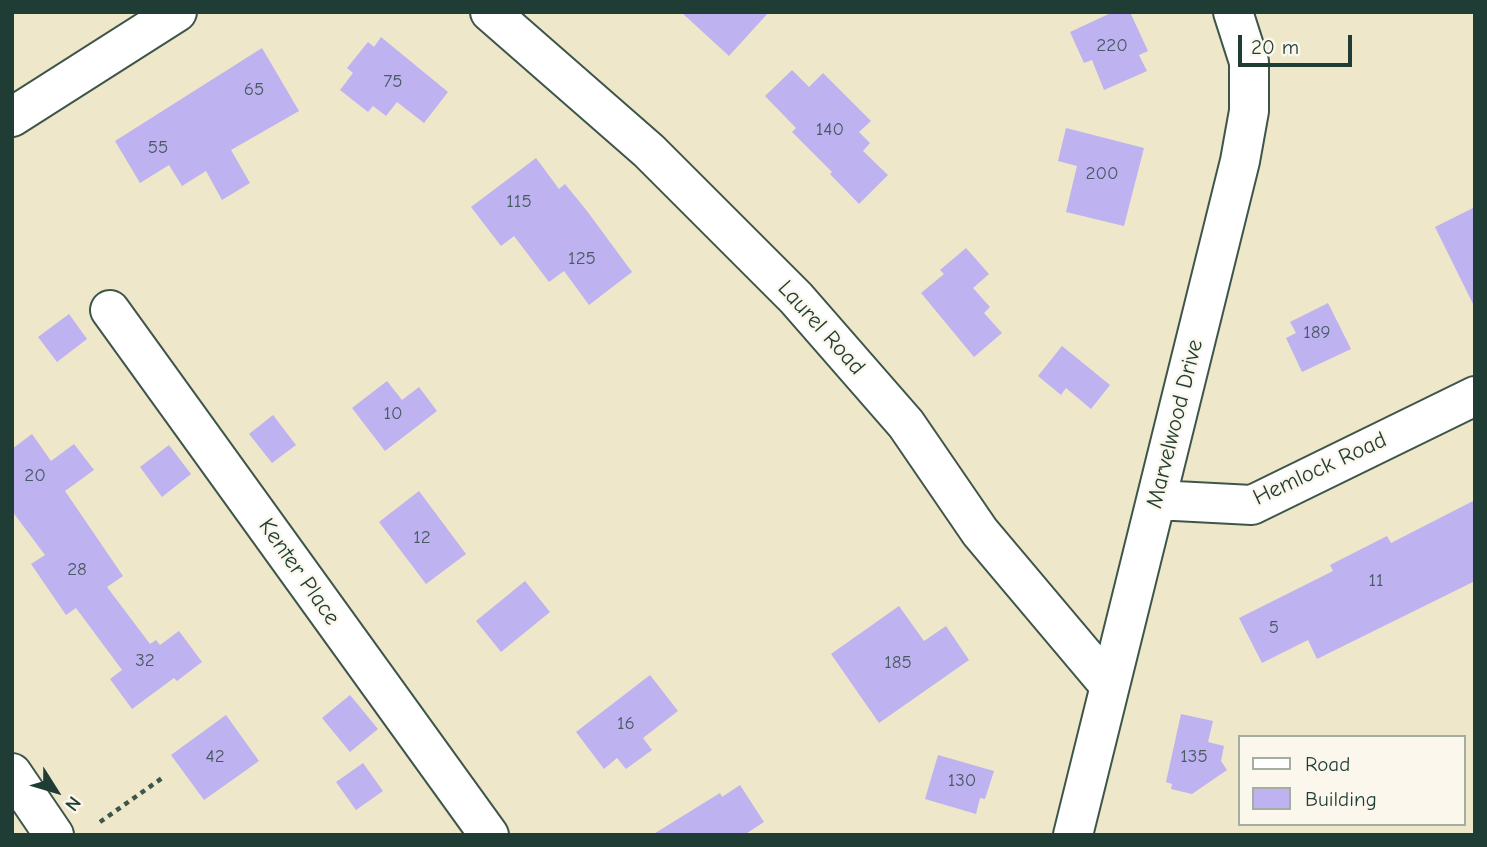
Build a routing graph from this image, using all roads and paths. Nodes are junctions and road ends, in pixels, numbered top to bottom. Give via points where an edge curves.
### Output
1 (177, 12) edge
2 (490, 12) edge
3 (1233, 12) edge
4 (12, 117) edge
5 (110, 310) dead end
6 (1475, 396) edge
7 (1156, 500) junction
8 (1109, 685) junction
9 (12, 773) edge
10 (165, 776) dead end
11 (100, 822) dead end
12 (54, 835) edge
13 (489, 835) edge
14 (1073, 835) edge

1 - 4 street
2 - 8 street, Laurel Road via 649,151 796,298 906,424 980,532
3 - 7 street, Marvelwood Drive via 1249,62 1249,111
5 - 13 street, Kenter Place
6 - 7 street, Hemlock Road via 1252,505
7 - 8 street, Marvelwood Drive
8 - 14 street, Marvelwood Drive
9 - 12 street
10 - 11 path

